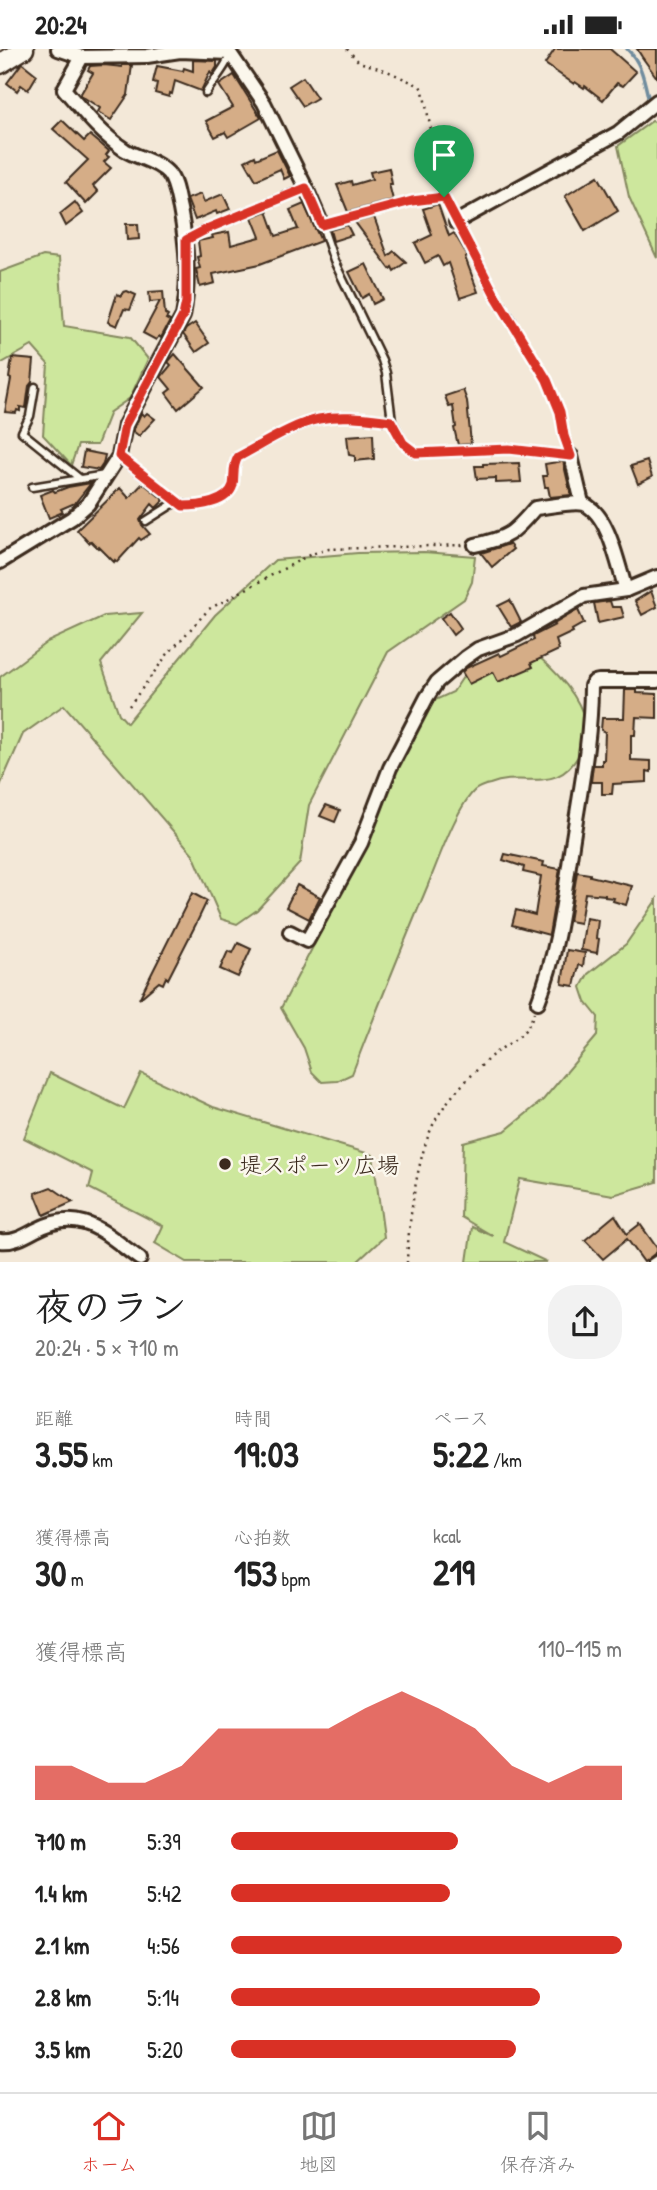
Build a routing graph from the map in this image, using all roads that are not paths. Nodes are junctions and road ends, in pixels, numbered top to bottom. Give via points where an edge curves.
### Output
1 (24, 49) edge
2 (58, 49) edge
3 (232, 51) edge
4 (82, 57) junction
5 (0, 64) edge
6 (206, 93) dead end
7 (657, 101) edge
8 (306, 188) junction
9 (456, 222) junction
10 (322, 225) junction
11 (186, 240) junction
12 (512, 321) road end
13 (35, 387) dead end
14 (391, 421) junction
15 (119, 456) junction
16 (571, 456) joint
17 (107, 475) junction
18 (79, 478) junction
19 (32, 488) dead end
20 (176, 502) junction
21 (582, 503) junction
22 (146, 521) dead end
23 (475, 545) road end
24 (0, 562) edge
25 (657, 577) edge
26 (626, 590) junction
27 (657, 681) edge
28 (290, 932) dead end
29 (538, 1002) road end
30 (0, 1241) edge
31 (140, 1259) dead end
32 (657, 1259) edge
33 (651, 1262) edge

1 - 5 main road
2 - 4 street
3 - 4 street
3 - 6 lane
3 - 8 street
4 - 11 street via 64,89 107,136 168,173 175,184
7 - 9 street via 618,133
8 - 10 street
8 - 11 lane
9 - 10 lane via 444,197
9 - 12 lane
10 - 14 lane via 334,261 382,360
11 - 15 street via 183,316 125,425
13 - 18 lane via 22,432
14 - 16 lane via 403,443 416,453 509,449
14 - 20 lane via 316,419 238,457 227,495 196,506
15 - 17 street
15 - 20 lane
16 - 21 street
17 - 18 lane
17 - 24 street via 88,505
18 - 19 lane
20 - 22 lane
21 - 23 street via 535,508 502,539
21 - 26 street via 598,513 604,524
25 - 26 street
26 - 28 street via 584,596 517,635 478,649 437,682 390,768 361,843 307,941
27 - 29 street via 599,681 591,686 588,750 558,938
30 - 31 street via 18,1239 51,1222 78,1220
32 - 33 lane

